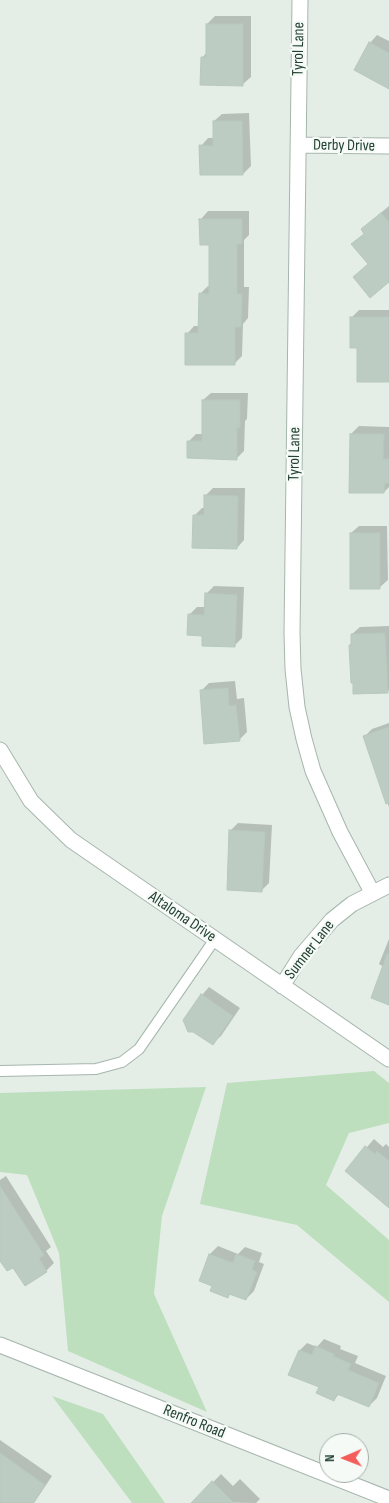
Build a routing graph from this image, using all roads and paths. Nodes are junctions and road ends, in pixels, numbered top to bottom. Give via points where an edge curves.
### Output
1 (300, 0) edge
2 (298, 145) junction
3 (389, 146) edge
4 (0, 750) edge
5 (389, 885) edge
6 (372, 892) junction
7 (215, 939) junction
8 (282, 986) junction
9 (389, 1059) edge
10 (0, 1071) edge
11 (0, 1345) edge
12 (389, 1499) edge

1 - 2 street, Tyrol Lane
2 - 3 street, Derby Drive
2 - 6 street, Tyrol Lane via 292,633 295,688 313,771
4 - 7 street, Altaloma Drive via 31,801 71,840
5 - 6 street, Sumner Lane
6 - 8 street, Sumner Lane via 332,920 301,956
7 - 8 street, Altaloma Drive
7 - 10 lane via 139,1049 122,1062 96,1069
8 - 9 street, Altaloma Drive
11 - 12 street, Renfro Road

